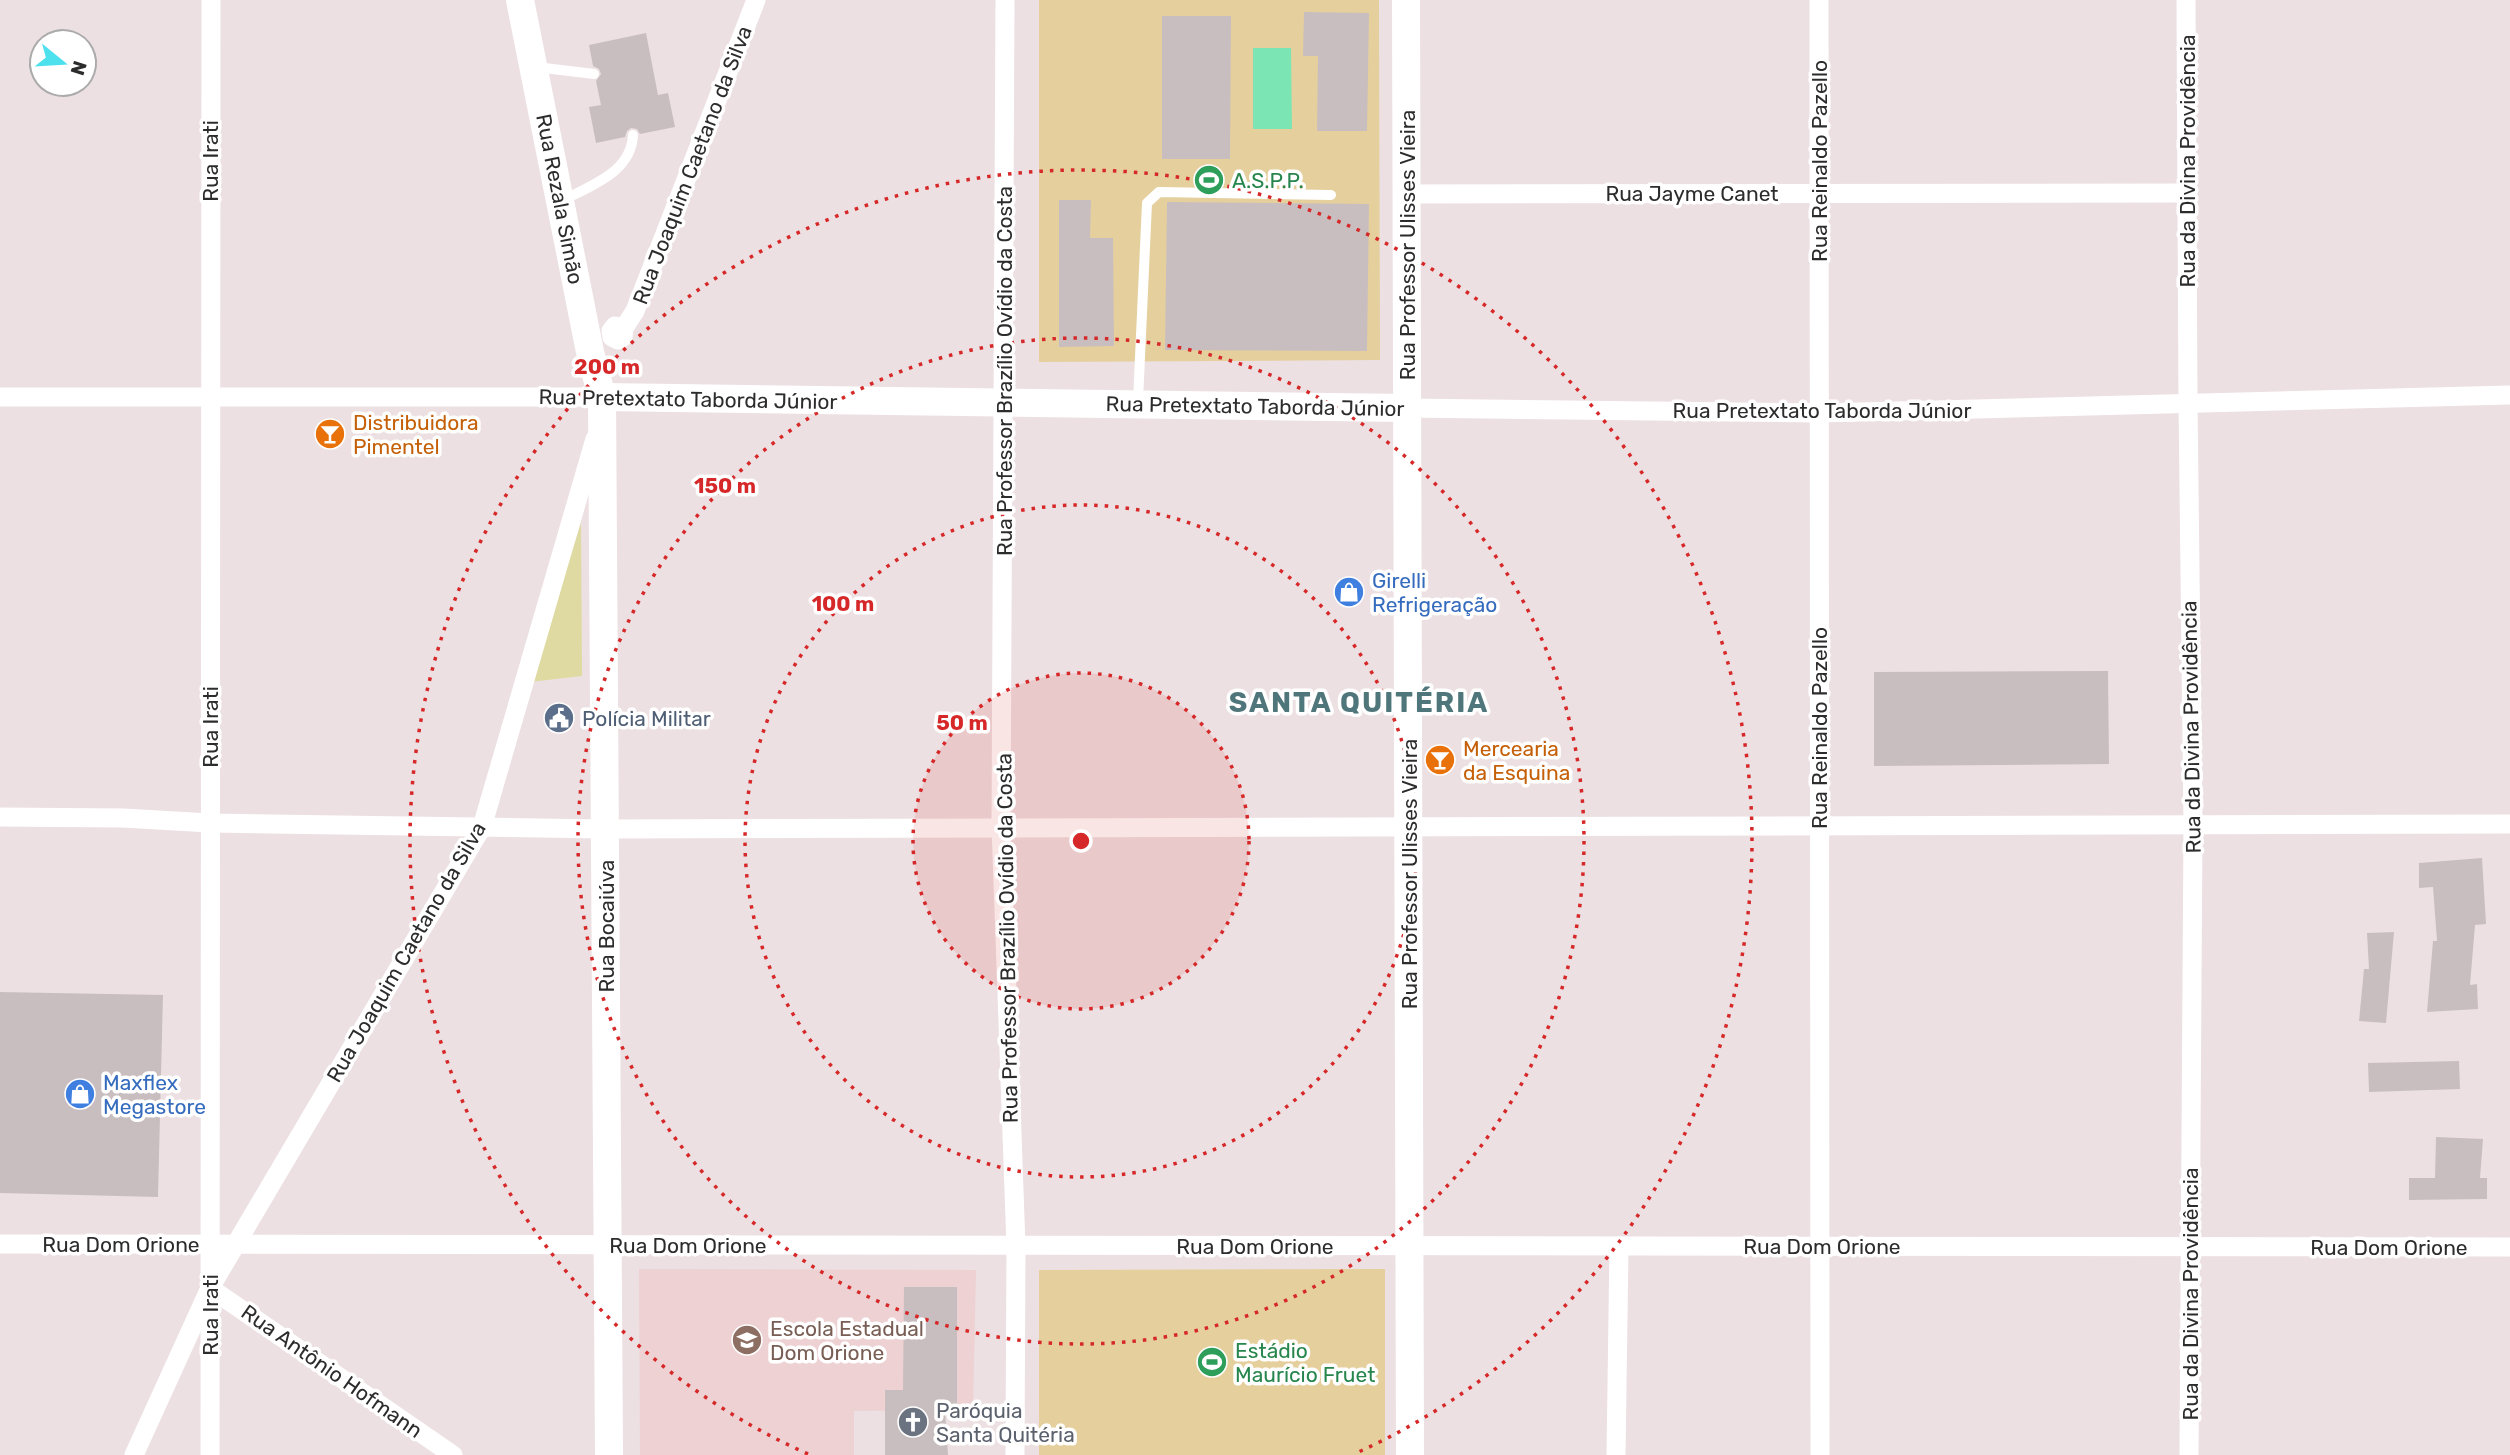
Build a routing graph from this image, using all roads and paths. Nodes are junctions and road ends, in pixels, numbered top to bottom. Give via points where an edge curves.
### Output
1 (211, 0) edge
2 (520, 0) edge
3 (756, 0) edge
4 (1005, 0) edge
5 (1406, 0) edge
6 (1819, 0) edge
7 (2186, 0) edge
8 (534, 66) junction
9 (594, 74) dead end
10 (633, 135) dead end
11 (1819, 192) junction
12 (2188, 193) junction
13 (1406, 194) junction
14 (1331, 195) dead end
15 (561, 201) junction
16 (624, 328) dead end
17 (2510, 395) edge
18 (0, 397) edge
19 (209, 398) junction
20 (2188, 403) junction
21 (1003, 404) junction
22 (1137, 405) junction
23 (602, 407) junction
24 (1407, 408) junction
25 (1819, 413) junction
26 (0, 817) edge
27 (210, 823) junction
28 (2193, 824) junction
29 (2510, 824) edge
30 (1409, 825) junction
31 (1819, 825) junction
32 (1002, 826) junction
33 (482, 827) junction
34 (605, 829) junction
35 (0, 1244) edge
36 (210, 1244) junction
37 (237, 1244) junction
38 (608, 1245) junction
39 (1016, 1246) junction
40 (1410, 1246) junction
41 (1619, 1246) junction
42 (1820, 1246) junction
43 (2190, 1247) junction
44 (2510, 1247) edge
45 (210, 1288) junction
46 (451, 1454) edge
47 (134, 1455) edge
48 (210, 1455) edge
49 (609, 1455) edge
50 (1015, 1455) edge
51 (1410, 1455) edge
52 (1616, 1455) edge
53 (1820, 1455) edge
54 (2189, 1455) edge

1 - 19 street, Rua Irati
2 - 8 street, Rua Rezala Simão
3 - 16 street, Rua Joaquim Caetano da Silva via 635,311
4 - 21 street, Rua Professor Brazílio Ovídio da Costa
5 - 13 street, Rua Professor Ulisses Vieira
6 - 11 street, Rua Reinaldo Pazello
7 - 12 street, Rua da Divina Providência
8 - 9 lane
8 - 15 street, Rua Rezala Simão
10 - 15 lane via 620,168
11 - 12 street, Rua Jayme Canet
11 - 13 street, Rua Jayme Canet
11 - 25 street, Rua Reinaldo Pazello
12 - 20 street, Rua da Divina Providência
13 - 24 street, Rua Professor Ulisses Vieira
14 - 22 lane via 1159,192 1147,203
15 - 23 street, Rua Rezala Simão
17 - 20 street, Rua Pretextato Taborda Júnior
18 - 19 street, Rua Pretextato Taborda Júnior
19 - 23 street, Rua Pretextato Taborda Júnior
19 - 27 street, Rua Irati
20 - 25 street, Rua Pretextato Taborda Júnior
20 - 28 street, Rua da Divina Providência
21 - 22 street, Rua Pretextato Taborda Júnior
21 - 23 street, Rua Pretextato Taborda Júnior
21 - 32 street, Rua Professor Brazílio Ovídio da Costa
22 - 24 street, Rua Pretextato Taborda Júnior
23 - 33 street, Rua Joaquim Caetano da Silva
23 - 34 street, Rua Bocaiúva
24 - 25 street, Rua Pretextato Taborda Júnior
24 - 30 street, Rua Professor Ulisses Vieira
25 - 31 street, Rua Reinaldo Pazello
26 - 27 street
27 - 33 street
27 - 36 street, Rua Irati
28 - 29 street
28 - 31 street
28 - 43 street, Rua da Divina Providência
30 - 31 street
30 - 32 street
30 - 40 street, Rua Professor Ulisses Vieira
31 - 42 street, Rua Reinaldo Pazello
32 - 34 street
32 - 39 street, Rua Professor Brazílio Ovídio da Costa
33 - 34 street
33 - 37 street, Rua Joaquim Caetano da Silva
34 - 38 street, Rua Bocaiúva
35 - 36 street, Rua Dom Orione
36 - 37 street, Rua Dom Orione
36 - 45 street, Rua Irati
37 - 38 street, Rua Dom Orione
37 - 45 street, Rua Joaquim Caetano da Silva
38 - 39 street, Rua Dom Orione
38 - 49 street, Rua Bocaiúva
39 - 40 street, Rua Dom Orione
39 - 50 street, Rua Professor Brazílio Ovídio da Costa
40 - 41 street, Rua Dom Orione
40 - 51 street, Rua Professor Ulisses Vieira
41 - 42 street, Rua Dom Orione
41 - 52 street
42 - 43 street, Rua Dom Orione
42 - 53 street, Rua Reinaldo Pazello
43 - 44 street, Rua Dom Orione
43 - 54 street, Rua da Divina Providência
45 - 46 street, Rua Antônio Hofmann
45 - 47 street, Rua Joaquim Caetano da Silva
45 - 48 street, Rua Irati

